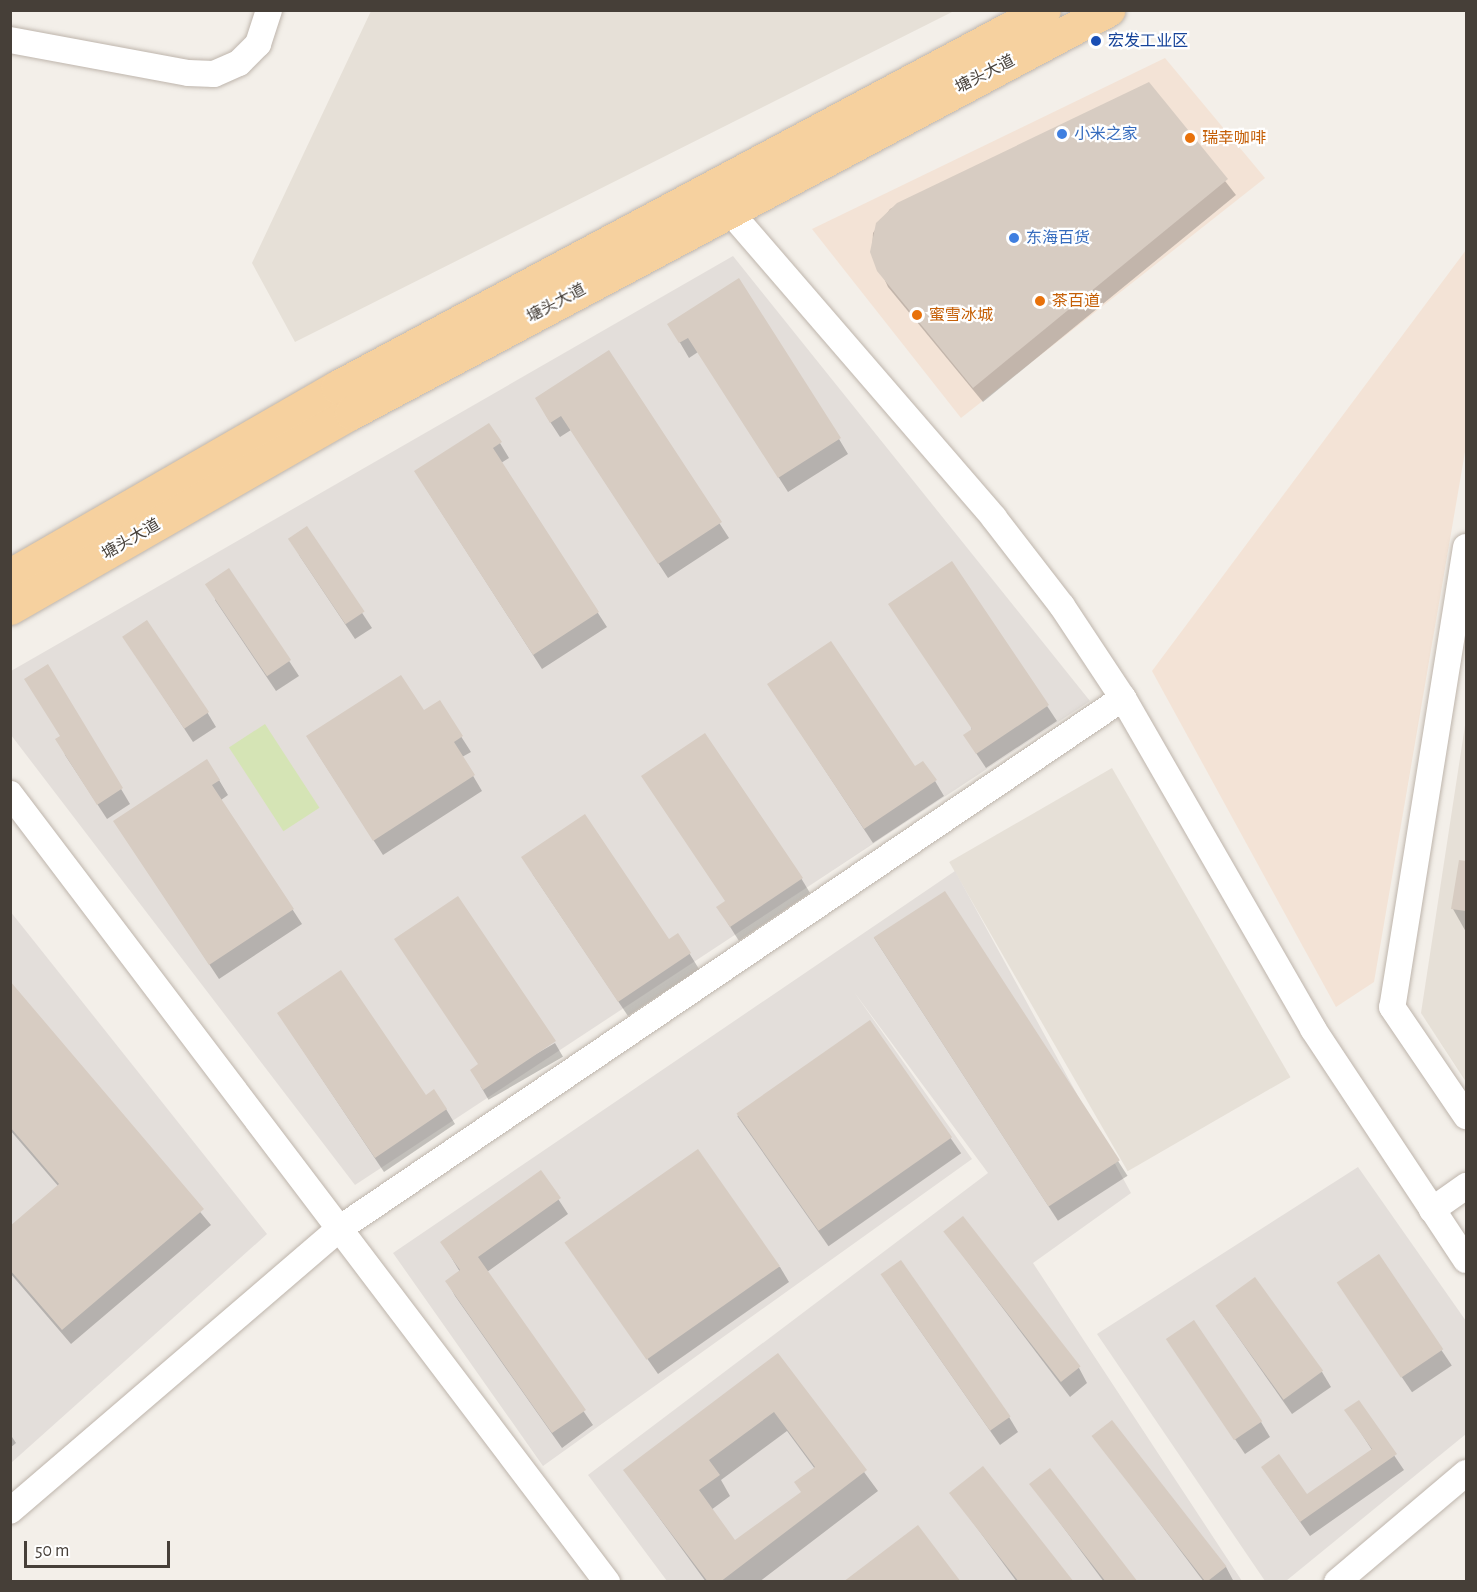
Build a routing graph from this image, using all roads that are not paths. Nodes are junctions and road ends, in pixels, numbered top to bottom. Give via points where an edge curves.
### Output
1 (269, 10) edge
2 (1044, 10) edge
3 (1108, 10) edge
4 (10, 40) edge
5 (719, 199) junction
6 (1467, 547) edge
7 (10, 575) edge
8 (10, 608) edge
9 (1123, 698) junction
10 (10, 794) edge
11 (1467, 1116) edge
12 (1467, 1186) edge
13 (1432, 1210) junction
14 (339, 1229) junction
15 (1467, 1260) edge
16 (1467, 1473) edge
17 (10, 1511) edge
18 (607, 1581) edge
19 (1340, 1581) edge

1 - 4 street via 258,44 239,63 214,74 188,73
2 - 5 main road, 塘头大道
3 - 5 main road, 塘头大道
5 - 7 main road, 塘头大道 via 337,387
5 - 8 main road, 塘头大道
5 - 9 street via 994,518 1062,606
6 - 11 street via 1392,1007
9 - 13 street via 1313,1029
9 - 14 street
10 - 14 street
12 - 13 street
13 - 15 street
14 - 17 street
14 - 18 street
16 - 19 street

